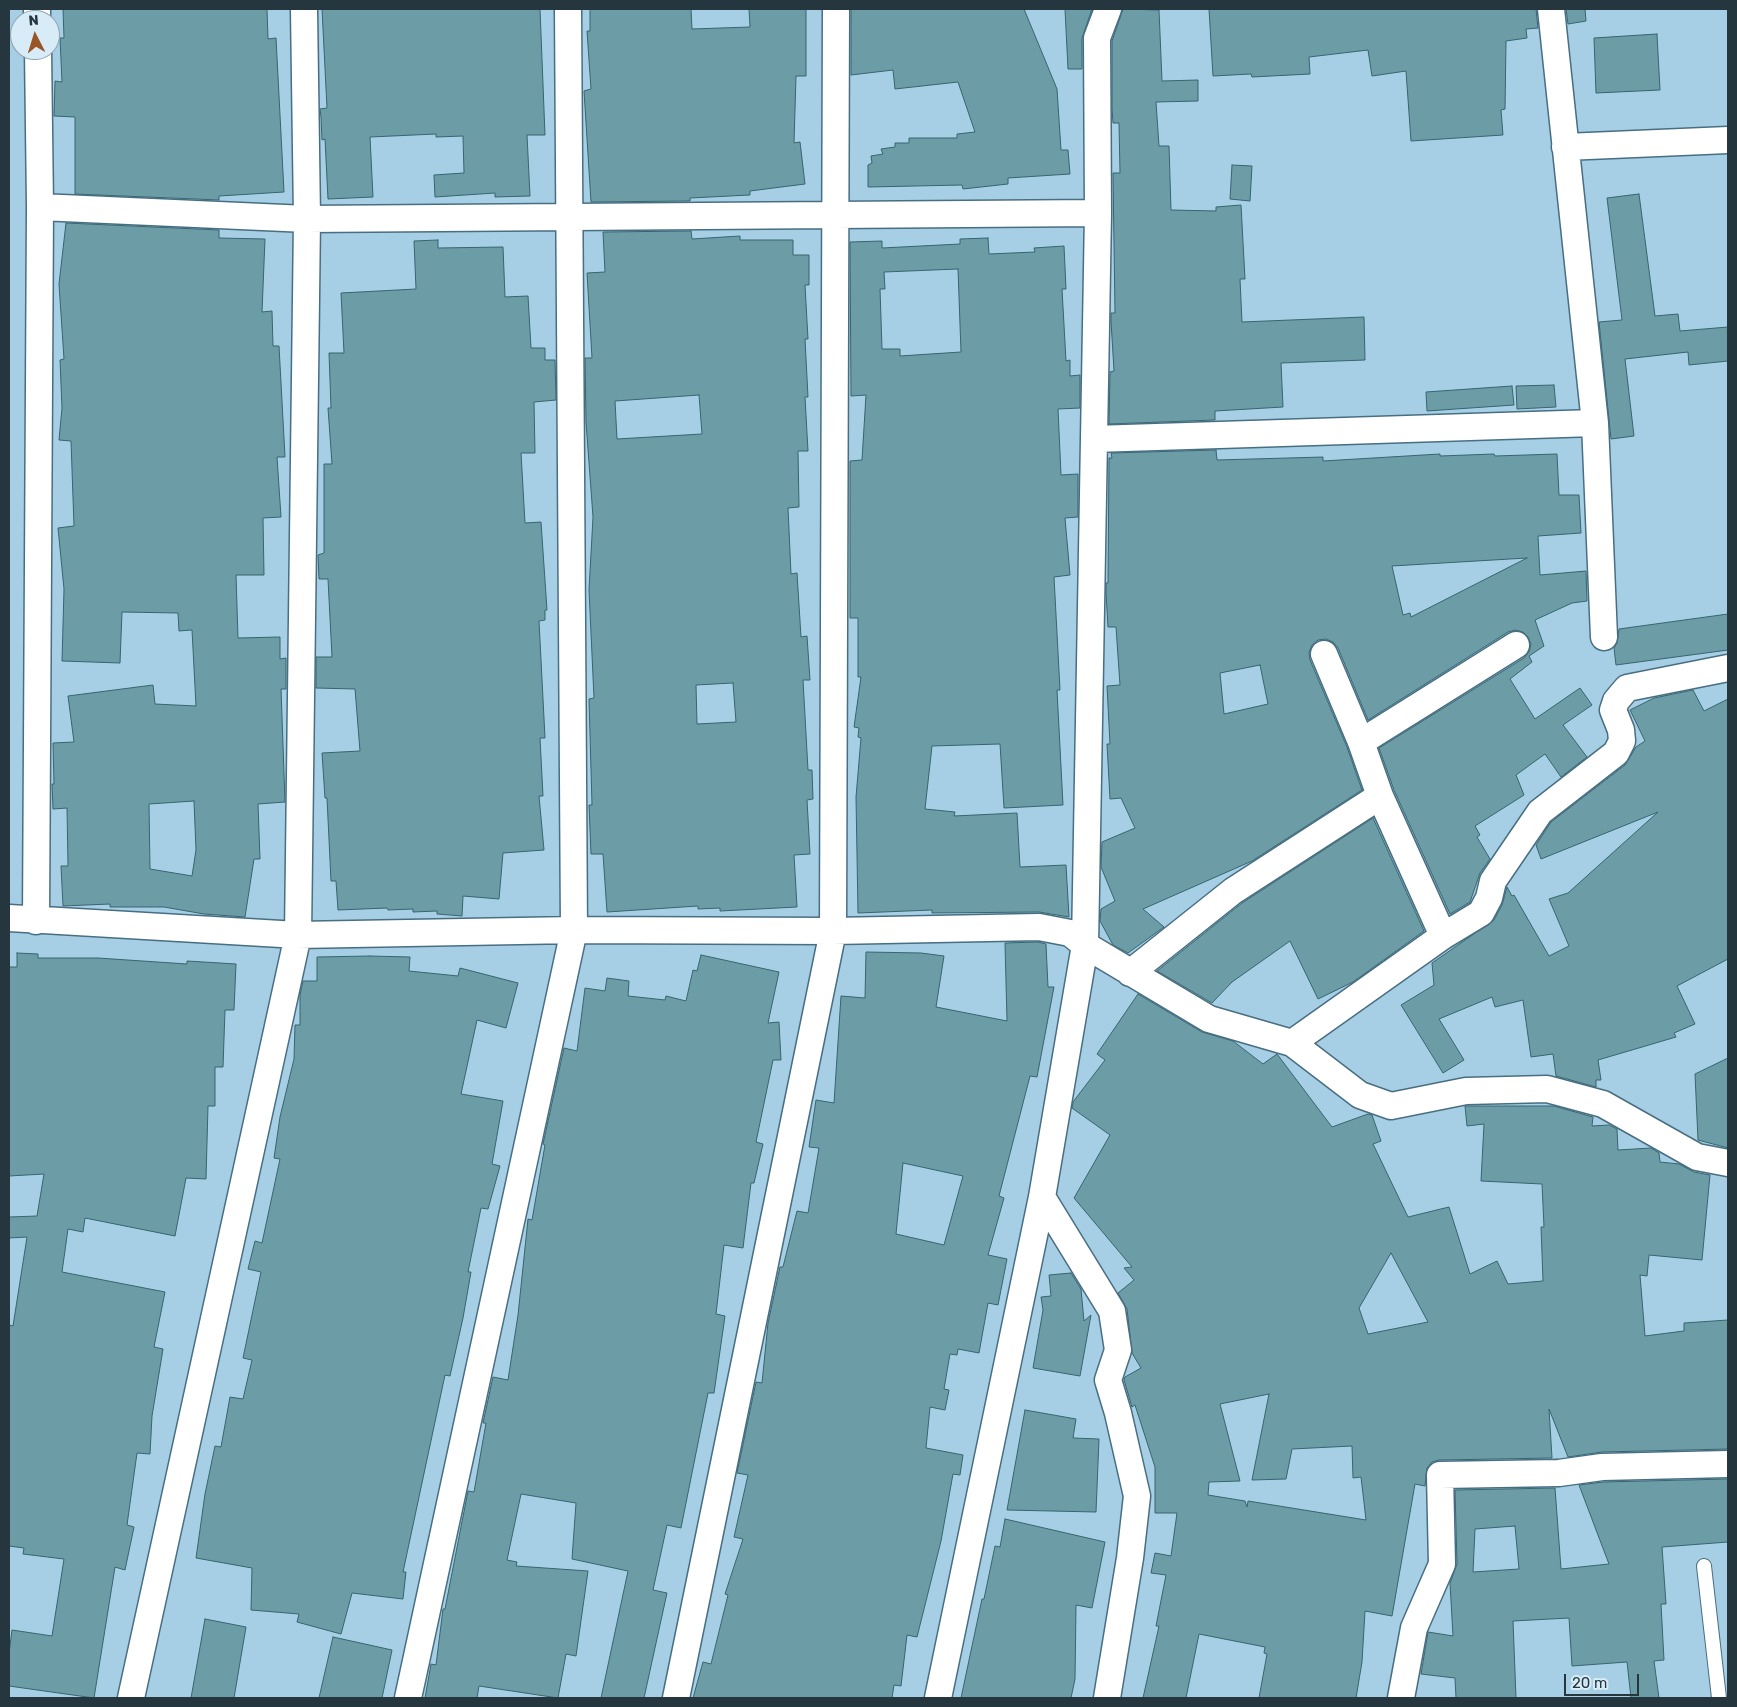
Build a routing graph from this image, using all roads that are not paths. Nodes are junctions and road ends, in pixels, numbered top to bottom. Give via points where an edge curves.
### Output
1 (304, 9) edge
2 (568, 9) edge
3 (836, 9) edge
4 (1108, 9) edge
5 (1550, 9) edge
6 (38, 60) edge
7 (1728, 140) edge
8 (1565, 147) junction
9 (40, 207) junction
10 (1098, 213) junction
11 (837, 215) junction
12 (571, 217) junction
13 (307, 219) junction
14 (1595, 423) junction
15 (1094, 439) junction
16 (1604, 637) dead end
17 (1516, 645) dead end
18 (1324, 654) dead end
19 (1728, 668) edge
20 (1361, 742) junction
21 (1380, 796) junction
22 (9, 918) edge
23 (36, 921) junction
24 (574, 930) junction
25 (833, 931) junction
26 (298, 935) junction
27 (1444, 936) junction
28 (1085, 945) junction
29 (1130, 972) junction
30 (1292, 1043) junction
31 (1728, 1163) edge
32 (1042, 1197) junction
33 (1728, 1464) edge
34 (1704, 1566) dead end
35 (131, 1698) edge
36 (408, 1698) edge
37 (676, 1698) edge
38 (938, 1698) edge
39 (1107, 1698) edge
40 (1401, 1698) edge
41 (1719, 1698) edge

1 - 13 street
2 - 12 street
3 - 11 street
4 - 10 street via 1097,38
5 - 8 street
6 - 9 street
7 - 8 street
8 - 14 street
9 - 13 street
9 - 23 street
10 - 11 street
10 - 15 street
11 - 12 street
11 - 25 street
12 - 13 street
12 - 24 street
13 - 26 street
14 - 15 street
14 - 16 street
15 - 28 street
17 - 20 street
18 - 20 street
19 - 27 street via 1627,688 1613,710 1622,741 1616,753 1540,812 1493,881 1481,913
20 - 21 street
21 - 27 street
21 - 29 street via 1233,891
22 - 23 street
23 - 26 street
24 - 25 street
24 - 26 street
24 - 36 street
25 - 28 street via 1039,927 1070,933
25 - 37 street
26 - 35 street
27 - 30 street
28 - 29 street
28 - 32 street
29 - 30 street via 1209,1019
30 - 31 street via 1360,1095 1391,1106 1466,1091 1547,1089 1603,1104 1697,1157
32 - 38 street
32 - 39 street via 1112,1311 1118,1350 1108,1380 1137,1496
33 - 40 street via 1602,1467 1559,1473 1440,1475 1442,1564 1414,1628
34 - 41 lane

